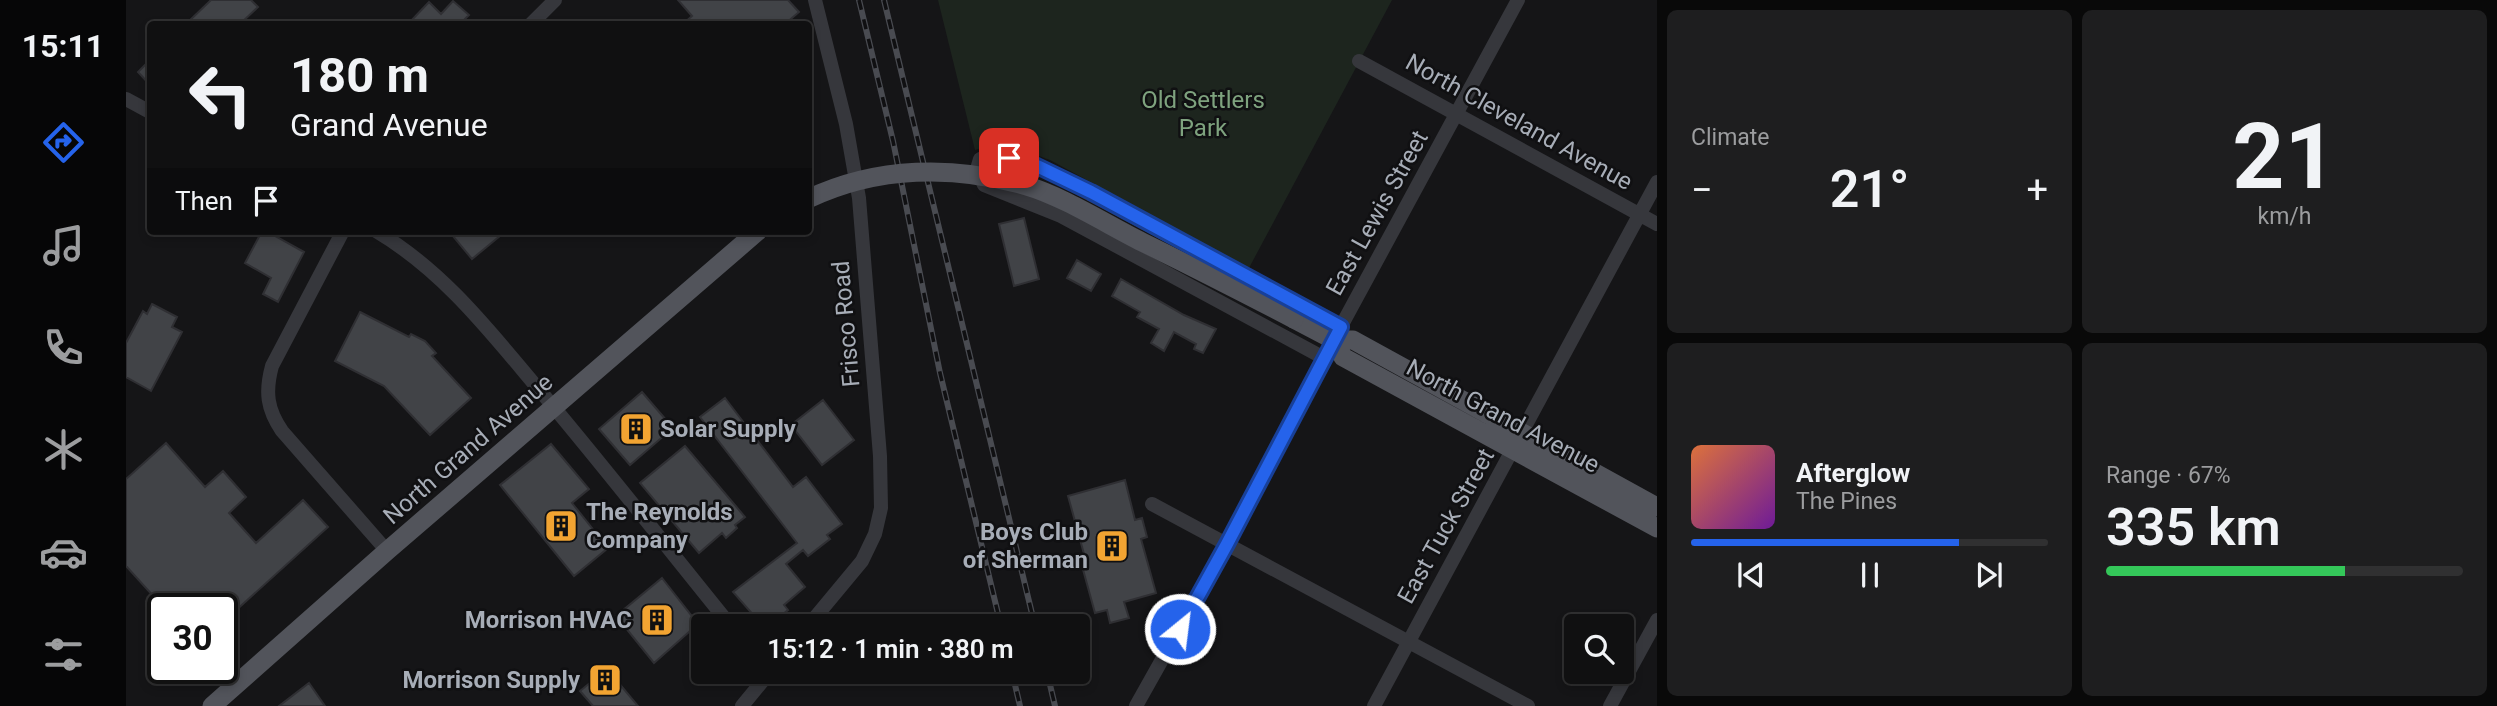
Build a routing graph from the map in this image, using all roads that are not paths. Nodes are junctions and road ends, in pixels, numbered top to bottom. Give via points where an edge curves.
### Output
1 (555, 0) edge
2 (815, 0) edge
3 (1518, 0) edge
4 (534, 21) edge
5 (1359, 61) dead end
6 (126, 99) edge
7 (147, 110) edge
8 (1457, 113) junction
9 (1657, 182) edge
10 (812, 197) edge
11 (1639, 215) junction
12 (1657, 224) edge
13 (341, 235) edge
14 (381, 235) edge
15 (753, 235) edge
16 (1333, 341) junction
17 (554, 407) junction
18 (1518, 442) junction
19 (1152, 504) dead end
20 (1657, 507) edge
21 (1657, 528) edge
22 (1227, 544) junction
23 (387, 551) junction
24 (721, 614) edge
25 (818, 614) edge
26 (1657, 620) edge
27 (1409, 642) junction
28 (759, 684) edge
29 (212, 706) edge
30 (742, 706) edge
31 (1136, 706) edge
32 (1374, 706) edge
33 (1528, 706) edge
34 (1610, 706) edge

1 - 4 street
2 - 25 street, Frisco Road via 859,198 881,508 862,561
3 - 8 street, East Lewis Street
5 - 8 street, North Cleveland Avenue
6 - 7 street
8 - 11 street, North Cleveland Avenue
8 - 16 street, East Lewis Street
9 - 11 street, East Tuck Street
10 - 16 main road, North Grand Avenue, bridge via 877,176 928,171 1029,186
11 - 12 street, North Cleveland Avenue
11 - 18 street, East Tuck Street
13 - 23 street via 272,366 267,398 282,431
14 - 17 street via 449,285
15 - 17 main road, North Grand Avenue
16 - 16 street via 1037,166 988,156 980,159 977,169 984,185
16 - 18 main road, North Grand Avenue via 1343,357
16 - 22 street, East Lewis Street
17 - 23 main road, North Grand Avenue
17 - 24 street
18 - 20 main road, North Grand Avenue
18 - 21 main road, North Grand Avenue
18 - 27 street, East Tuck Street
19 - 22 street
22 - 27 street
22 - 31 street, East Lewis Street
23 - 29 main road, North Grand Avenue
26 - 34 street
27 - 32 street, East Tuck Street
27 - 33 street
28 - 30 street

